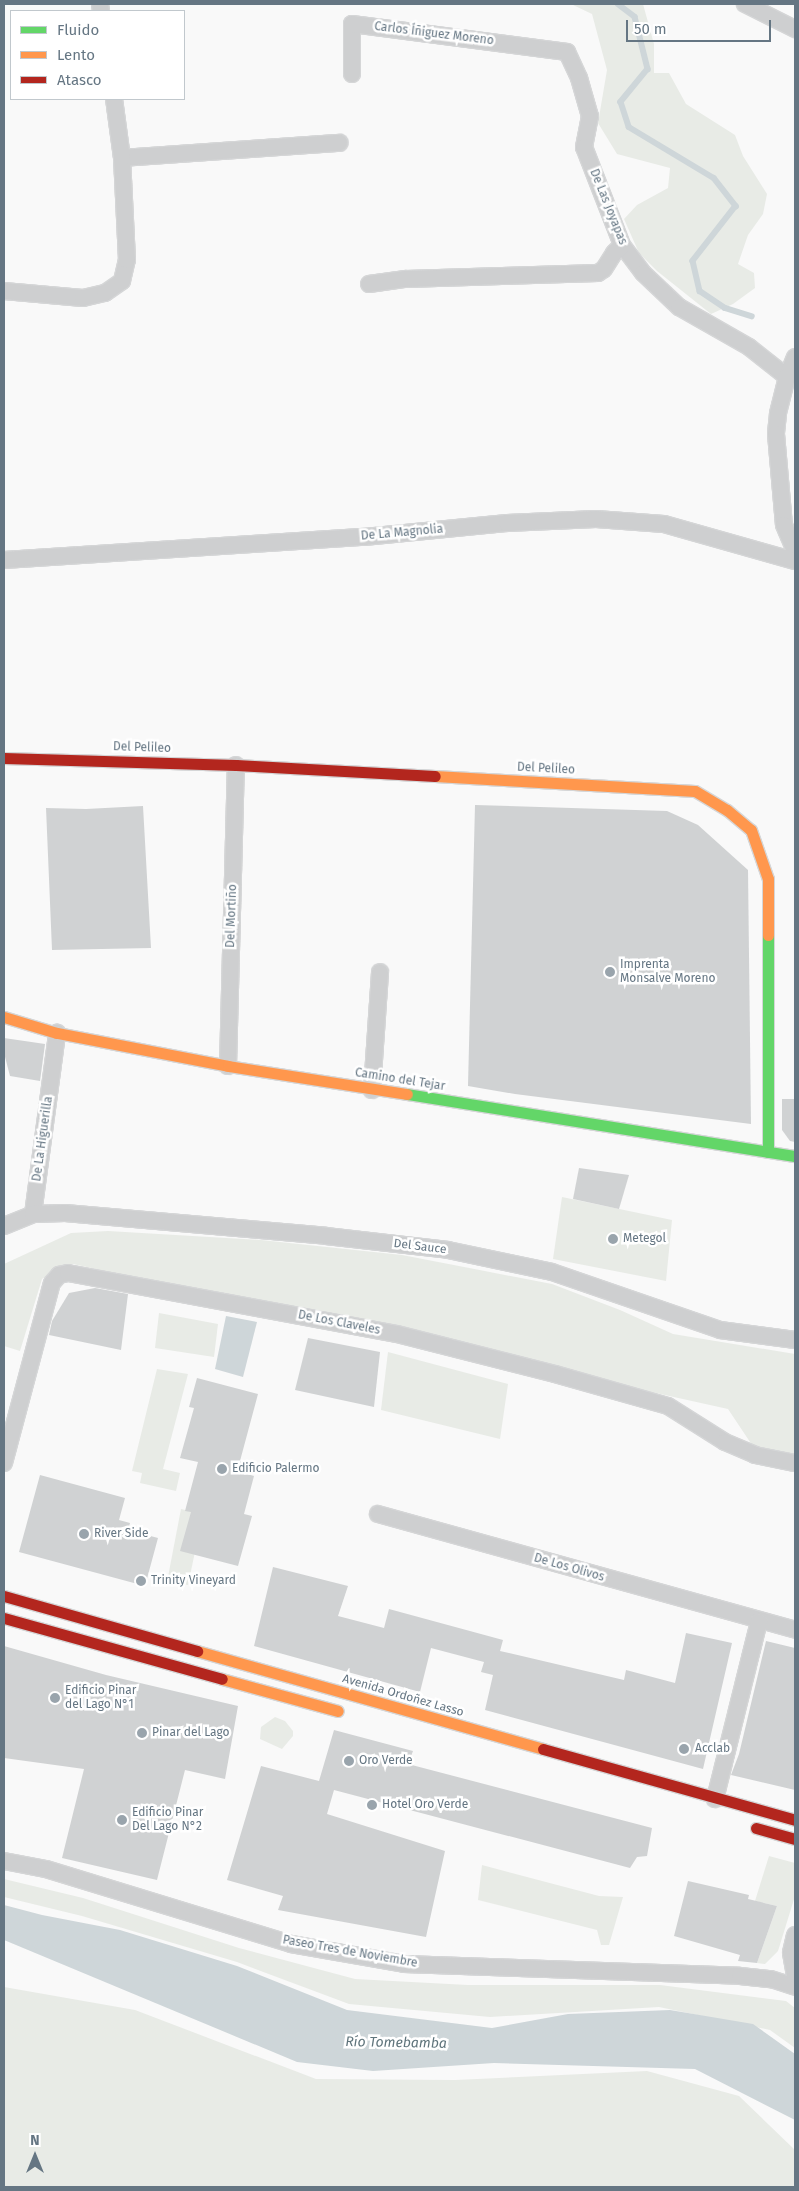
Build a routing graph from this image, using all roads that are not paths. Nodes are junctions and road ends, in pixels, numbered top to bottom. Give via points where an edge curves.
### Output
1 (745, 4) edge
2 (795, 28) edge
3 (567, 52) joint
4 (352, 74) dead end
5 (114, 100) edge
6 (339, 143) dead end
7 (122, 158) junction
8 (622, 245) junction
9 (369, 284) dead end
10 (4, 291) edge
11 (795, 357) edge
12 (787, 376) junction
13 (795, 484) edge
14 (780, 490) junction
15 (795, 551) edge
16 (4, 560) edge
17 (795, 561) edge
18 (4, 758) edge
19 (236, 765) junction
20 (380, 972) dead end
21 (4, 1017) edge
22 (57, 1033) junction
23 (228, 1066) junction
24 (372, 1090) junction
25 (768, 1152) junction
26 (795, 1156) edge
27 (33, 1214) junction
28 (4, 1226) edge
29 (795, 1340) edge
30 (795, 1462) edge
31 (4, 1463) edge
32 (378, 1514) dead end
33 (4, 1596) edge
34 (4, 1618) edge
35 (760, 1621) junction
36 (795, 1630) edge
37 (352, 1715) dead end
38 (715, 1799) junction
39 (795, 1820) edge
40 (740, 1824) dead end
41 (795, 1839) edge
42 (4, 1862) edge
43 (795, 1935) edge
44 (795, 1975) edge
45 (795, 1987) edge

1 - 2 street
3 - 4 street, Carlos Íñiguez Moreno via 352,24
3 - 8 street, De Las Joyapas via 590,116 584,147
5 - 7 street
6 - 7 street
7 - 10 street via 126,260 122,281 105,293 83,298
8 - 9 street via 598,273 406,278
8 - 12 street, De Las Joyapas via 643,273 679,307 749,347
11 - 12 street
12 - 14 street via 776,434
13 - 14 street
14 - 15 street via 784,525
16 - 17 street, De La Magnolia via 596,519 664,524
18 - 19 street, Del Pelileo
19 - 23 street, Del Mortiño
19 - 25 street, Del Pelileo via 695,792 727,810 751,830 768,879
20 - 24 street
21 - 22 street, Camino del Tejar
22 - 23 street, Camino del Tejar
22 - 27 street, De La Higuerilla
23 - 24 street, Camino del Tejar
24 - 25 street, Camino del Tejar
25 - 26 street, Camino del Tejar
27 - 28 street
27 - 29 street, Del Sauce via 65,1212 448,1250 552,1272 720,1330
30 - 31 street, De Los Claveles via 755,1455 725,1442 668,1406 555,1374 397,1334 68,1273 59,1276 52,1284
32 - 35 street, De Los Olivos
33 - 38 street, Avenida Ordoñez Lasso
34 - 37 street
35 - 36 street, De Los Olivos
35 - 38 street
38 - 39 street, Avenida Ordoñez Lasso
40 - 41 street
42 - 45 street, Paseo Tres de Noviembre via 46,1869 291,1944 404,1964 740,1976
43 - 44 street via 791,1953

